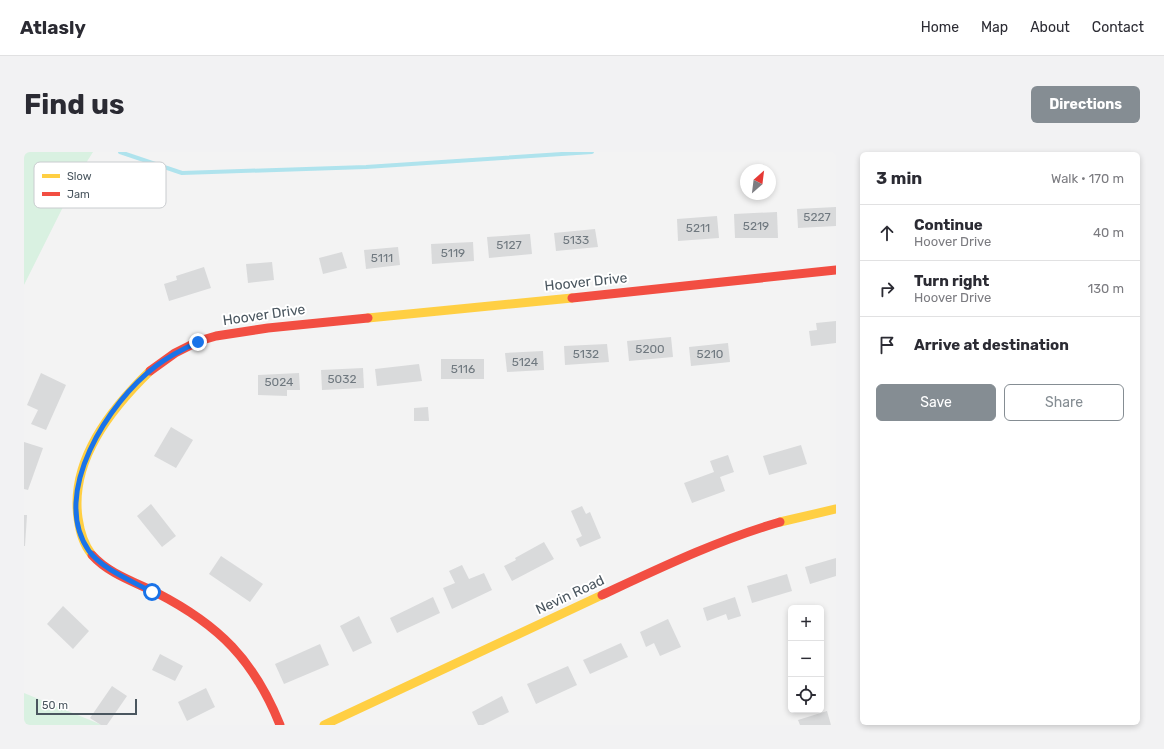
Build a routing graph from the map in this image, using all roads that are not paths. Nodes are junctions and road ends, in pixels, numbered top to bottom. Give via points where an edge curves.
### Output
1 (836, 270) edge
2 (836, 509) edge
3 (280, 725) edge
4 (324, 725) edge

1 - 3 street, Hoover Drive via 230,333 198,342 155,366 110,415 85,460 77,484 76,515 79,528 89,552 100,562 197,617 240,653 254,672
2 - 4 street, Nevin Road via 768,525 720,542

